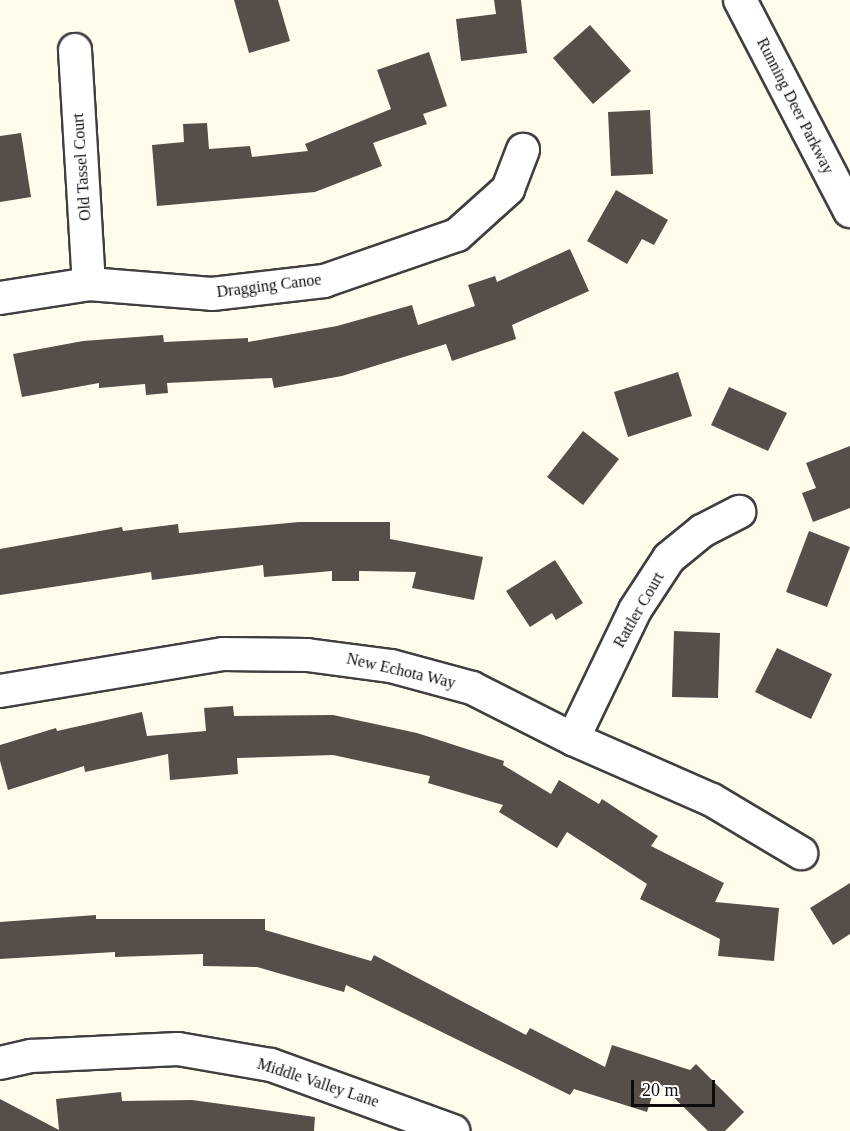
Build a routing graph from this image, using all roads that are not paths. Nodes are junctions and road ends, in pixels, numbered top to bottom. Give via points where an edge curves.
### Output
1 (740, 0) edge
2 (75, 50) dead end
3 (523, 150) dead end
4 (850, 211) edge
5 (89, 284) junction
6 (0, 298) edge
7 (739, 512) dead end
8 (0, 691) edge
9 (573, 739) junction
10 (801, 852) dead end
11 (0, 1063) edge
12 (453, 1131) edge

1 - 4 street, Running Deer Parkway
2 - 5 street, Old Tassel Court
3 - 5 street, Dragging Canoe via 508,189 457,235 324,281 212,294
5 - 6 street, Dragging Canoe
7 - 9 street, Rattler Court via 702,531 669,558 635,610
8 - 9 street, New Echota Way via 181,659 265,653 307,655 390,666 472,688
9 - 10 street, New Echota Way via 712,800
11 - 12 street, Middle Valley Lane via 32,1056 178,1049 271,1065

